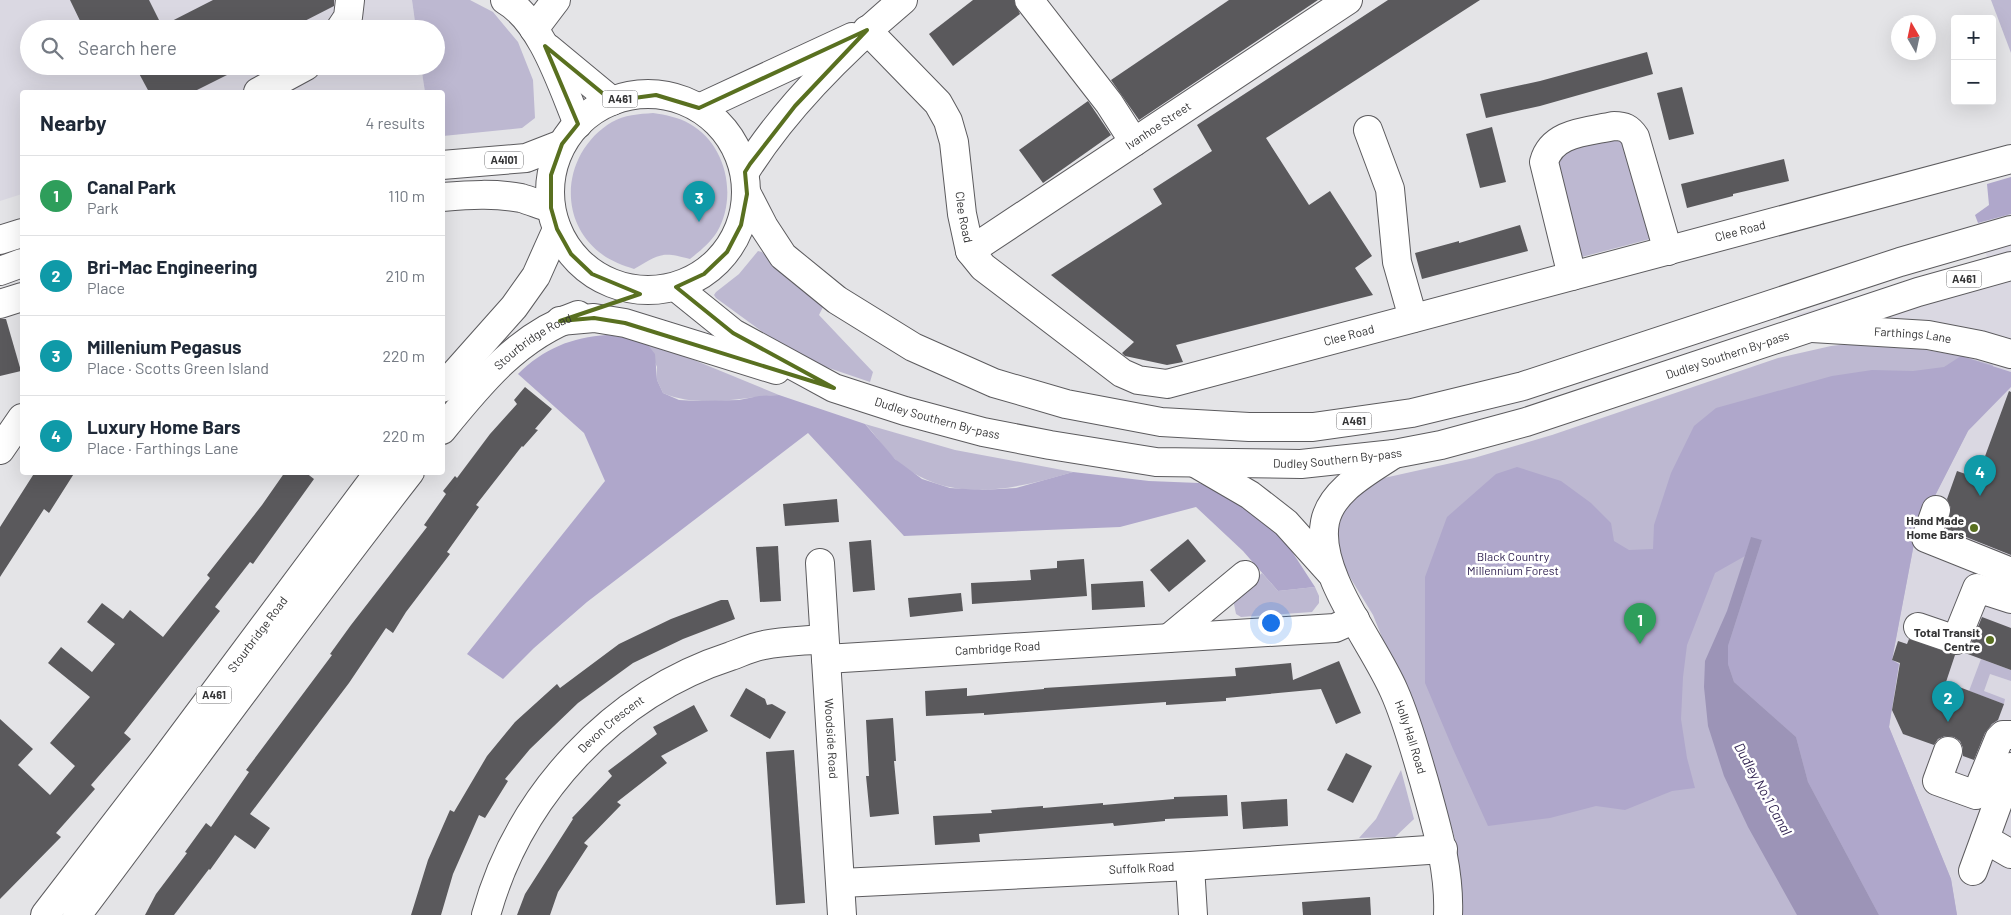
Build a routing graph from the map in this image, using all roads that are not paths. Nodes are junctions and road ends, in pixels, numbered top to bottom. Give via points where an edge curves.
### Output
1 (350, 0) edge
2 (505, 0) edge
3 (556, 0) edge
4 (903, 0) edge
5 (1029, 0) edge
6 (1348, 0) edge
7 (346, 20) edge
8 (867, 30) junction
9 (539, 37) junction
10 (289, 75) edge
11 (262, 90) edge
12 (612, 101) junction
13 (699, 108) junction
14 (1368, 130) dead end
15 (570, 134) junction
16 (1134, 142) junction
17 (2011, 159) edge
18 (445, 165) edge
19 (746, 183) junction
20 (445, 197) edge
21 (554, 219) junction
22 (2011, 230) edge
23 (20, 234) edge
24 (0, 240) edge
25 (970, 251) junction
26 (1668, 251) junction
27 (20, 264) edge
28 (2011, 266) edge
29 (0, 271) edge
30 (1572, 276) junction
31 (676, 287) junction
32 (647, 291) junction
33 (20, 298) edge
34 (0, 304) edge
35 (1413, 318) junction
36 (560, 321) junction
37 (1812, 328) junction
38 (2011, 354) edge
39 (445, 385) edge
40 (834, 388) junction
41 (20, 421) edge
42 (445, 426) edge
43 (0, 450) edge
44 (1394, 454) junction
45 (1195, 463) junction
46 (378, 475) edge
47 (408, 475) edge
48 (1936, 510) dead end
49 (820, 563) dead end
50 (2011, 572) edge
51 (1331, 573) junction
52 (1244, 575) dead end
53 (2011, 599) edge
54 (1355, 619) junction
55 (1918, 627) dead end
56 (1169, 638) junction
57 (825, 649) junction
58 (2011, 735) edge
59 (1948, 750) dead end
60 (2011, 766) edge
61 (1985, 839) junction
62 (1443, 850) junction
63 (2011, 854) edge
64 (1190, 866) junction
65 (1973, 870) dead end
66 (841, 883) junction
67 (45, 915) edge
68 (77, 915) edge
69 (486, 915) edge
70 (842, 915) edge
71 (1193, 915) edge
72 (1448, 915) edge

1 - 7 main road
2 - 9 main road
3 - 9 main road
4 - 8 main road
5 - 16 main road via 1109,103
6 - 16 main road, Ivanhoe Street
8 - 13 main road
8 - 19 main road via 795,106
8 - 25 main road, Clee Road via 938,102 948,121
9 - 12 main road
9 - 15 main road
10 - 11 main road
12 - 13 main road, A461 via 634,95 656,95 678,99
12 - 15 main road, A461 via 594,110
13 - 19 main road, A461 via 720,125 736,148
14 - 35 main road via 1390,189 1397,262
15 - 18 main road, A4101 via 526,158
15 - 21 main road, A461 via 551,175
16 - 25 main road, Ivanhoe Street
17 - 26 main road, Clee Road
19 - 22 main road, A461 via 764,227 783,256 837,300 913,348 994,383 1066,404 1161,422 1249,427 1313,426 1412,413 1523,386 1900,262
19 - 31 main road, A461 via 741,225 727,252 704,274
20 - 21 main road via 522,198
21 - 32 main road, A461 via 571,254 592,274
21 - 39 main road, A461 via 536,276
23 - 24 main road
25 - 35 main road, Clee Road via 983,267 1097,355 1138,380 1167,384
26 - 30 main road, Clee Road
26 - 30 main road via 1630,129 1614,126 1562,138 1546,153 1544,162
27 - 29 main road
28 - 37 main road, Dudley Southern By-pass / A461
30 - 35 main road, Clee Road
31 - 32 main road, A461
31 - 40 main road, Dudley Southern By-pass / A461 via 733,333
32 - 36 main road, Stourbridge Road / A461
33 - 34 main road
36 - 40 main road, A461 via 594,318 625,323
36 - 42 main road, Stourbridge Road / A461 via 539,332 500,364
37 - 38 main road, Farthings Lane via 1928,335
37 - 44 main road, Dudley Southern By-pass / A461 via 1526,422
40 - 45 main road, Dudley Southern By-pass / A461 via 983,432 1156,462
41 - 43 main road
44 - 45 main road, Dudley Southern By-pass / A461 via 1301,464
44 - 51 main road, Holly Hall Road via 1347,487 1331,507 1325,521 1323,540
45 - 51 main road, Holly Hall Road via 1250,495 1286,523
46 - 67 main road, Stourbridge Road / A461
47 - 68 main road, Stourbridge Road / A461 via 325,580
48 - 50 main road via 1926,538
49 - 57 main road, Woodside Road
51 - 54 main road, Holly Hall Road
52 - 56 main road
53 - 55 main road via 1977,588 1956,640
54 - 56 main road, Cambridge Road via 1335,628
54 - 62 main road, Holly Hall Road via 1378,658 1412,739
56 - 57 main road, Cambridge Road
57 - 66 main road, Woodside Road
57 - 69 main road, Devon Crescent via 764,645 676,678 634,703 562,770 529,814
58 - 59 main road via 2003,735 1999,739 1976,795 1937,781
60 - 61 main road
61 - 63 main road
61 - 65 main road
62 - 64 main road, Suffolk Road
62 - 72 main road, Holly Hall Road
64 - 66 main road, Suffolk Road
64 - 71 main road
66 - 70 main road, Woodside Road

